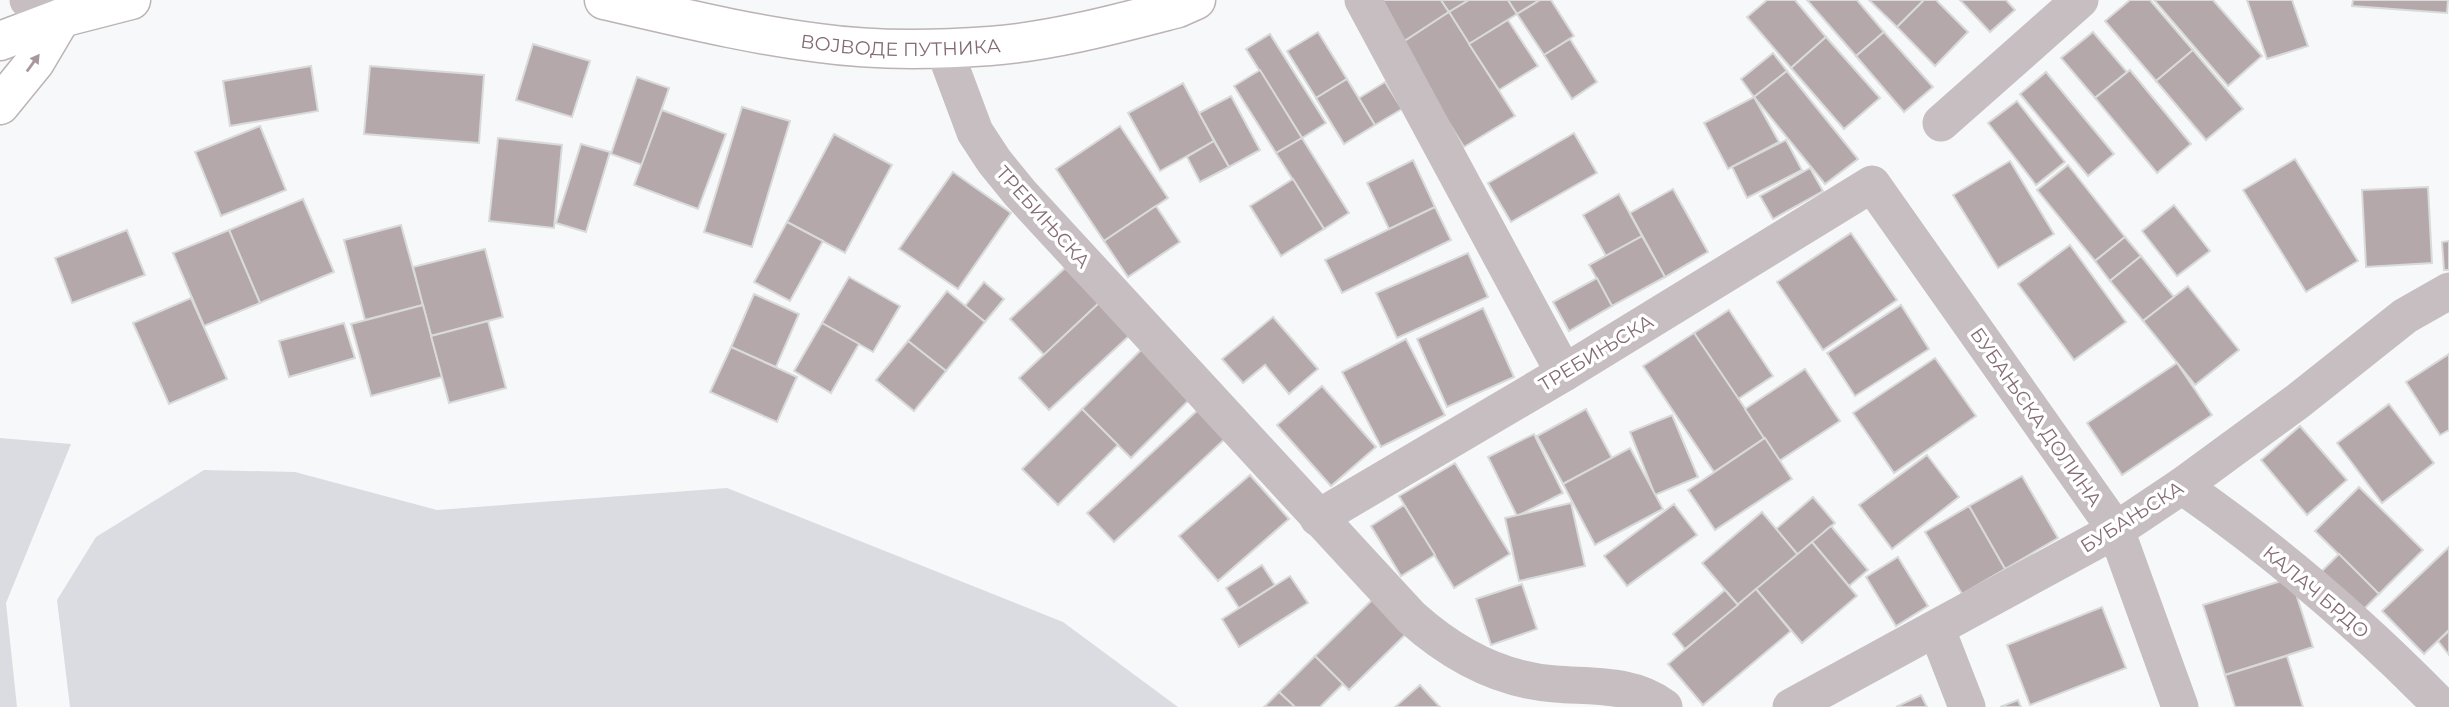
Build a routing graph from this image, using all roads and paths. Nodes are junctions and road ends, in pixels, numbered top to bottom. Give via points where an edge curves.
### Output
1 (28, 0) edge
2 (131, 0) edge
3 (604, 0) edge
4 (1196, 0) edge
5 (1363, 0) edge
6 (2080, 0) edge
7 (61, 18) junction
8 (0, 41) edge
9 (944, 49) junction
10 (0, 105) edge
11 (1941, 123) dead end
12 (1872, 184) joint
13 (2449, 291) edge
14 (1564, 373) junction
15 (2182, 486) junction
16 (1318, 518) junction
17 (2116, 530) junction
18 (1937, 629) junction
19 (1664, 707) edge
20 (1791, 707) edge
21 (1967, 707) edge
22 (2180, 707) edge
23 (2442, 707) edge

1 - 7 street
2 - 7 street
3 - 9 street, ВОЈВОДЕ ПУТНИКА via 821,44
4 - 9 street, ВОЈВОДЕ ПУТНИКА via 1057,37
5 - 14 street
6 - 11 street
7 - 8 street
10 -> 7 street via 35,62
9 - 16 street, ТРЕБИЊСКА via 975,132 994,161
12 - 14 street, ТРЕБИЊСКА
12 - 17 street, БУБАЊСКА ДОЛИНА
13 - 15 street, БУБАЊСКА via 2404,316
14 - 16 street, ТРЕБИЊСКА
15 - 17 street, БУБАЊСКА
15 - 23 street, КАЛАЧ БРДО via 2229,518 2307,583
16 - 19 street, ТРЕБИЊСКА via 1411,617 1451,649 1518,678 1604,685
17 - 18 street, БУБАЊСКА
17 - 22 street, БУБАЊСКА ДОЛИНА
18 - 20 street, БУБАЊСКА
18 - 21 street

